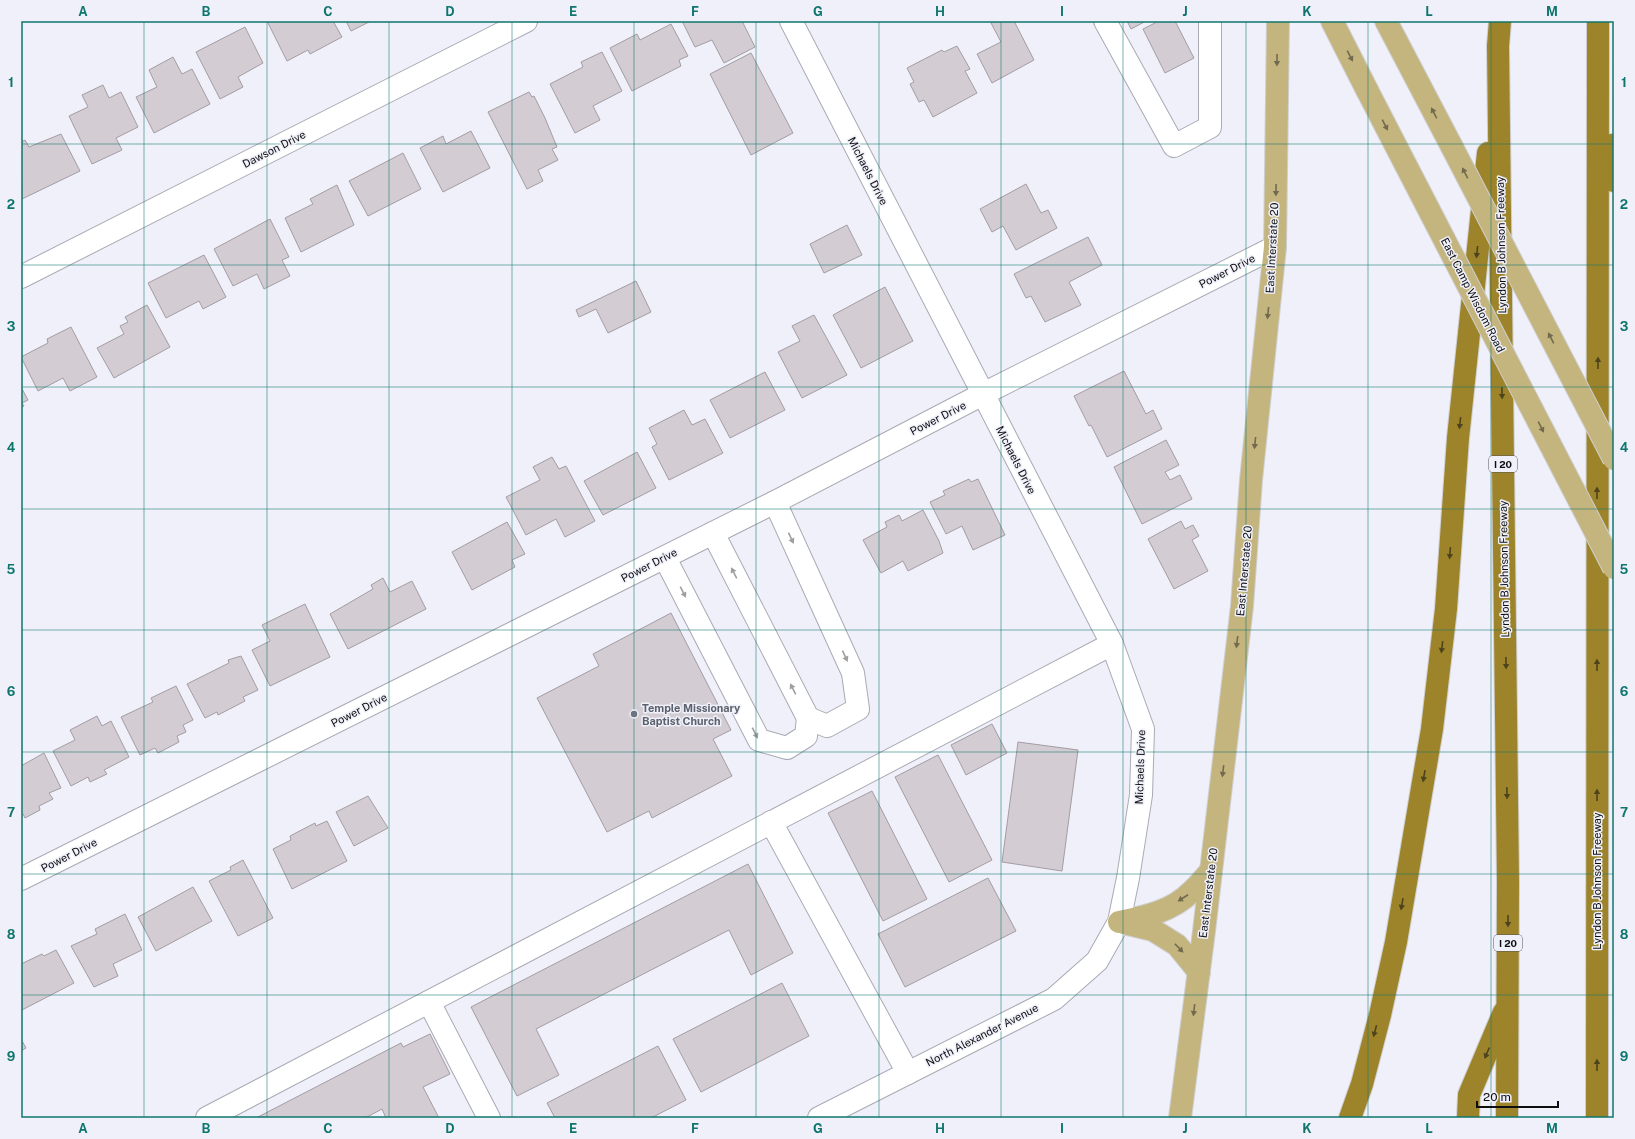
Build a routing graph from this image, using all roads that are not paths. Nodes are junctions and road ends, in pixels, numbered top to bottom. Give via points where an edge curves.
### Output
1 (526, 21) edge
2 (791, 21) edge
3 (1105, 21) edge
4 (1210, 21) edge
5 (1278, 21) edge
6 (1332, 21) edge
7 (1386, 21) edge
8 (1500, 21) edge
9 (1599, 21) edge
10 (1498, 46) junction
11 (1614, 181) edge
12 (1275, 247) junction
13 (21, 277) edge
14 (983, 394) junction
15 (1614, 459) edge
16 (775, 502) junction
17 (713, 533) junction
18 (665, 558) junction
19 (1614, 568) edge
20 (1112, 644) junction
21 (808, 718) junction
22 (771, 822) junction
23 (1211, 870) junction
24 (21, 879) edge
25 (1119, 922) junction
26 (1199, 972) junction
27 (429, 1002) junction
28 (1507, 1004) junction
29 (908, 1073) junction
30 (207, 1118) edge
31 (489, 1118) edge
32 (819, 1118) edge
33 (1180, 1118) edge
34 (1350, 1118) edge
35 (1468, 1118) edge
36 (1507, 1118) edge
37 (1596, 1118) edge

1 - 13 street, Dawson Drive
2 - 14 street, Michaels Drive
3 - 4 street via 1174,146 1210,127
5 -> 12 main road, East Interstate 20
6 -> 19 main road, East Camp Wisdom Road, bridge
15 -> 7 main road, bridge
8 - 10 highway, Lyndon B Johnson Freeway / I 20
9 - 11 highway
37 -> 9 highway, Lyndon B Johnson Freeway
10 -> 28 highway, Lyndon B Johnson Freeway / I 20 via 1508,882
10 -> 34 highway via 1458,438 1446,609 1432,729 1396,942 1362,1084
12 - 14 street, Power Drive
12 -> 23 main road, East Interstate 20 via 1251,480 1242,606
14 - 16 street, Power Drive
14 - 20 street, Michaels Drive
16 - 17 street, Power Drive
16 -> 21 street via 853,673 858,709 827,726
17 - 18 street, Power Drive
21 -> 17 street
18 -> 21 street via 759,740 787,748 806,736
18 - 24 street, Power Drive
20 - 22 street
20 - 25 street, Michaels Drive via 1144,729 1141,795
22 - 27 street
22 - 29 street
23 -> 25 main road via 1191,892 1164,910
23 - 26 main road, East Interstate 20
25 -> 26 main road via 1153,930 1177,945
25 - 29 street, North Alexander Avenue via 1097,961 1054,999
26 -> 33 main road, East Interstate 20
27 - 30 street
27 - 31 street
28 -> 35 highway via 1469,1095
28 - 36 highway, Lyndon B Johnson Freeway / I 20
29 - 32 street, North Alexander Avenue

